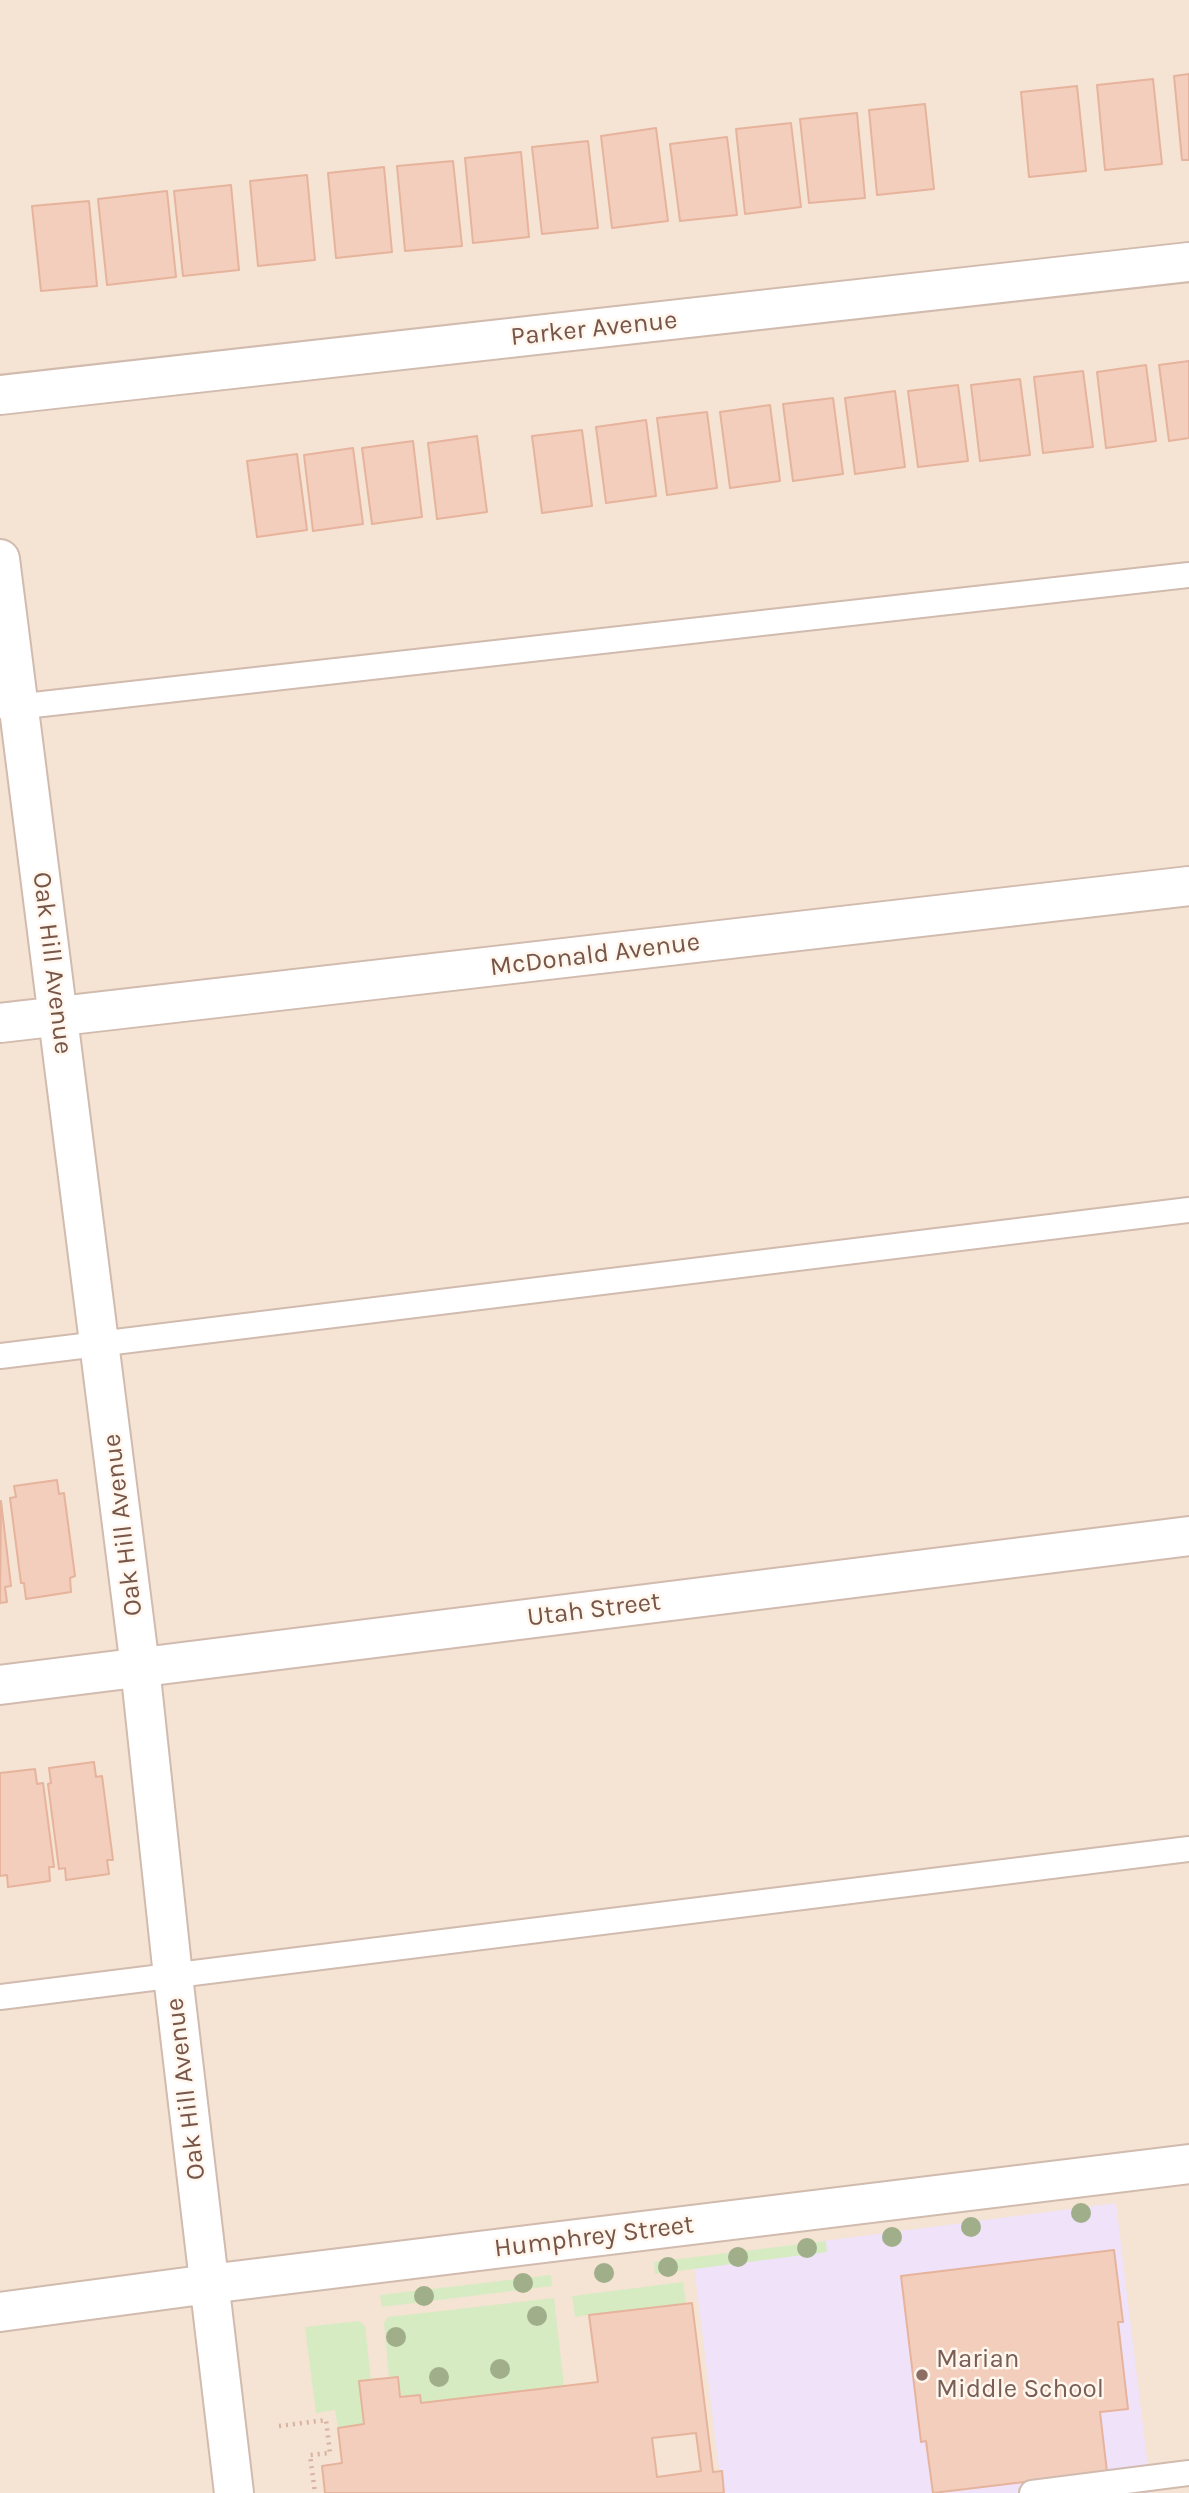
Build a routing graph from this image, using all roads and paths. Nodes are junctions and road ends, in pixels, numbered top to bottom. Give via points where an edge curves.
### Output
1 (1189, 262) edge
2 (0, 395) edge
3 (0, 559) edge
4 (1189, 575) edge
5 (10, 707) edge
6 (1189, 886) edge
7 (59, 1016) junction
8 (0, 1023) edge
9 (1189, 1210) edge
10 (101, 1344) junction
11 (0, 1356) edge
12 (1189, 1536) edge
13 (140, 1667) junction
14 (0, 1685) edge
15 (1189, 1849) edge
16 (173, 1976) junction
17 (0, 1997) edge
18 (1189, 2164) edge
19 (209, 2284) junction
20 (0, 2312) edge
21 (279, 2426) dead end
22 (1189, 2473) edge
23 (234, 2493) edge
24 (315, 2493) edge
25 (1032, 2493) edge

1 - 2 street, Parker Avenue
3 - 5 street, Oak Hill Avenue
4 - 5 lane
5 - 7 street, Oak Hill Avenue
6 - 7 street, McDonald Avenue
7 - 8 street, McDonald Avenue
7 - 10 street, Oak Hill Avenue
9 - 10 lane
10 - 11 lane
10 - 13 street, Oak Hill Avenue
12 - 13 street, Utah Street
13 - 14 street, Utah Street
13 - 16 street, Oak Hill Avenue
15 - 16 lane
16 - 17 lane
16 - 19 street, Oak Hill Avenue
18 - 19 street, Humphrey Street
19 - 20 street, Humphrey Street
19 - 23 street, Oak Hill Avenue
21 - 24 path via 326,2420 330,2453 310,2455
22 - 25 lane

